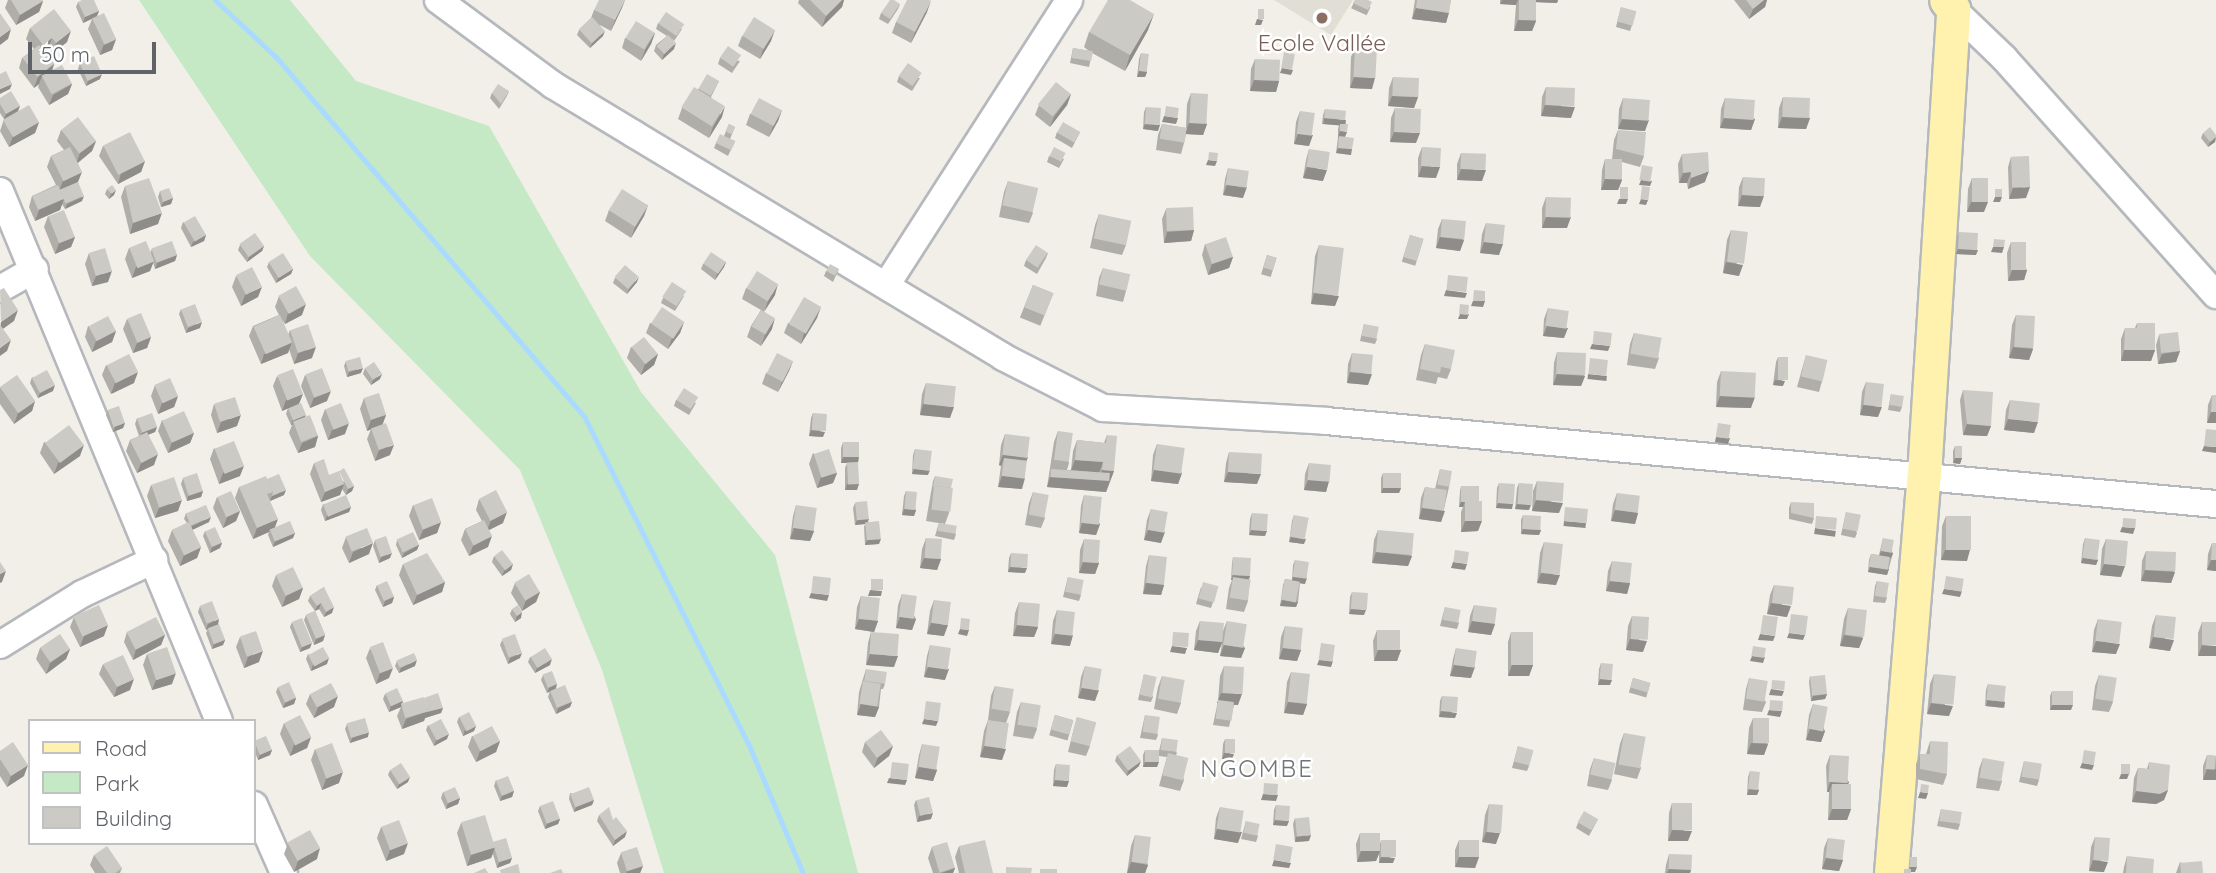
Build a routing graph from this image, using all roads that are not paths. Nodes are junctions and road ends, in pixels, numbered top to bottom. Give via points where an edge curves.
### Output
1 (438, 0) edge
2 (1069, 0) edge
3 (1951, 3) edge
4 (0, 191) edge
5 (35, 269) junction
6 (887, 284) junction
7 (0, 289) edge
8 (2216, 295) edge
9 (1924, 475) junction
10 (2216, 504) edge
11 (155, 560) junction
12 (0, 645) edge
13 (218, 719) edge
14 (256, 810) edge
15 (284, 873) edge
16 (1891, 873) edge

1 - 6 street via 553,85
2 - 6 street
3 - 8 street
3 - 9 main road
4 - 5 street
5 - 7 street
5 - 11 street
6 - 9 street via 1003,357 1103,408 1326,421
9 - 10 street
9 - 16 main road
11 - 12 street via 82,594
11 - 13 street
14 - 15 street

